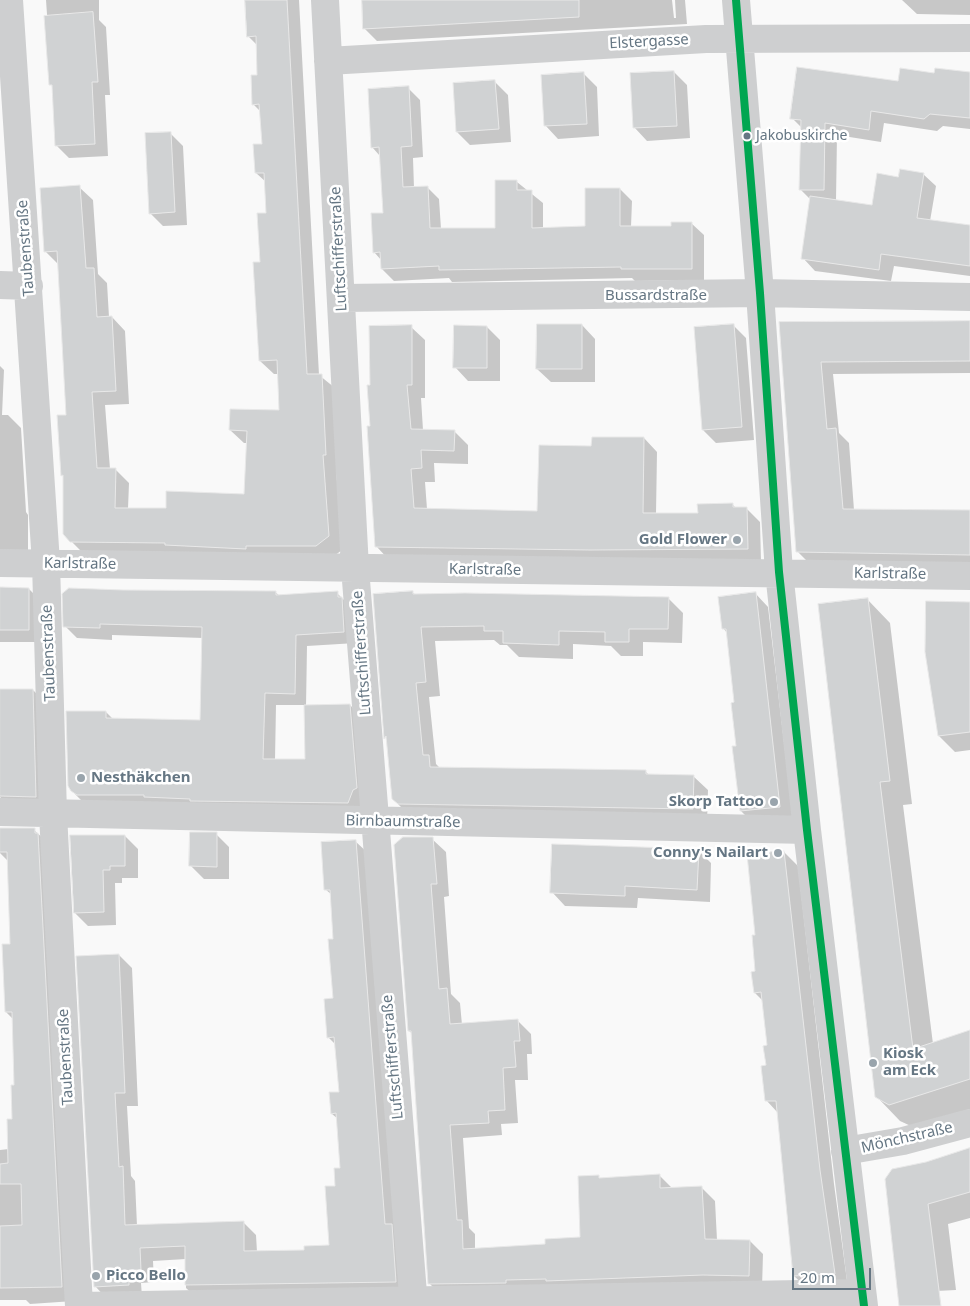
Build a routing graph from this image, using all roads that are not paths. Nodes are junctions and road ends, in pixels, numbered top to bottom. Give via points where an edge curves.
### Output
1 (9, 0) edge
2 (325, 0) edge
3 (736, 0) edge
4 (970, 38) edge
5 (739, 39) junction
6 (7, 47) edge
7 (328, 61) junction
8 (0, 285) edge
9 (28, 286) junction
10 (760, 293) junction
11 (970, 297) edge
12 (342, 298) junction
13 (0, 563) edge
14 (46, 563) junction
15 (356, 568) junction
16 (779, 572) junction
17 (970, 576) edge
18 (0, 812) edge
19 (53, 814) junction
20 (374, 822) junction
21 (807, 830) junction
22 (970, 1123) edge
23 (845, 1151) junction
24 (863, 1300) edge
25 (413, 1304) edge
26 (79, 1306) edge

1 - 6 street, Taubenstraße
2 - 7 street, Luftschifferstraße
3 - 5 street
4 - 5 street, Elstergasse
5 - 7 street, Elstergasse
5 - 10 street
6 - 9 street, Taubenstraße
7 - 12 street, Luftschifferstraße
8 - 9 street
9 - 14 street, Taubenstraße
10 - 11 street, Bussardstraße
10 - 12 street, Bussardstraße
10 - 16 street
12 - 15 street, Luftschifferstraße
13 - 14 street, Karlstraße
14 - 15 street, Karlstraße
14 - 19 street, Taubenstraße
15 - 16 street, Karlstraße
15 - 20 street, Luftschifferstraße
16 - 17 street, Karlstraße
16 - 21 street
18 - 19 street, Birnbaumstraße
19 - 20 street, Birnbaumstraße
19 - 26 street, Taubenstraße
20 - 21 street, Birnbaumstraße
20 - 25 street, Luftschifferstraße
21 - 23 street
22 - 23 street, Mönchstraße via 903,1141
23 - 24 street
24 - 25 street
25 - 26 street

